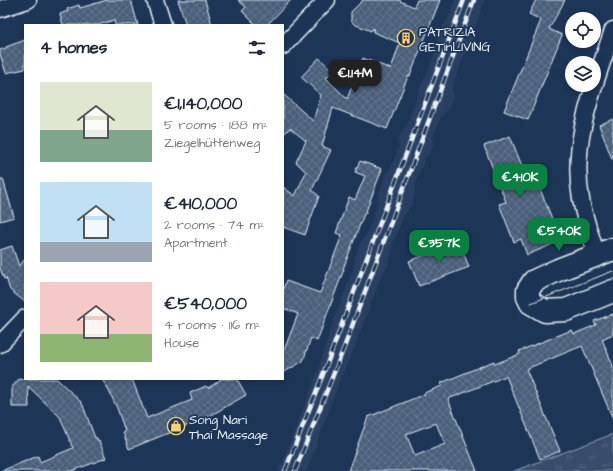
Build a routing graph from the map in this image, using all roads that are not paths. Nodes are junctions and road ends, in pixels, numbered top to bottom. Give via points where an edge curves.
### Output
1 (28, 0) edge
2 (156, 0) edge
3 (327, 0) edge
4 (0, 9) edge
5 (163, 24) edge
6 (613, 30) edge
7 (284, 45) edge
8 (605, 252) edge
9 (613, 292) edge
10 (24, 319) edge
11 (0, 344) edge

1 - 4 street
2 - 5 street
3 - 7 street
6 - 8 street via 586,108 578,170 581,199
8 - 9 main road via 534,281 528,290 528,297 531,303 545,311 566,310
10 - 11 street

